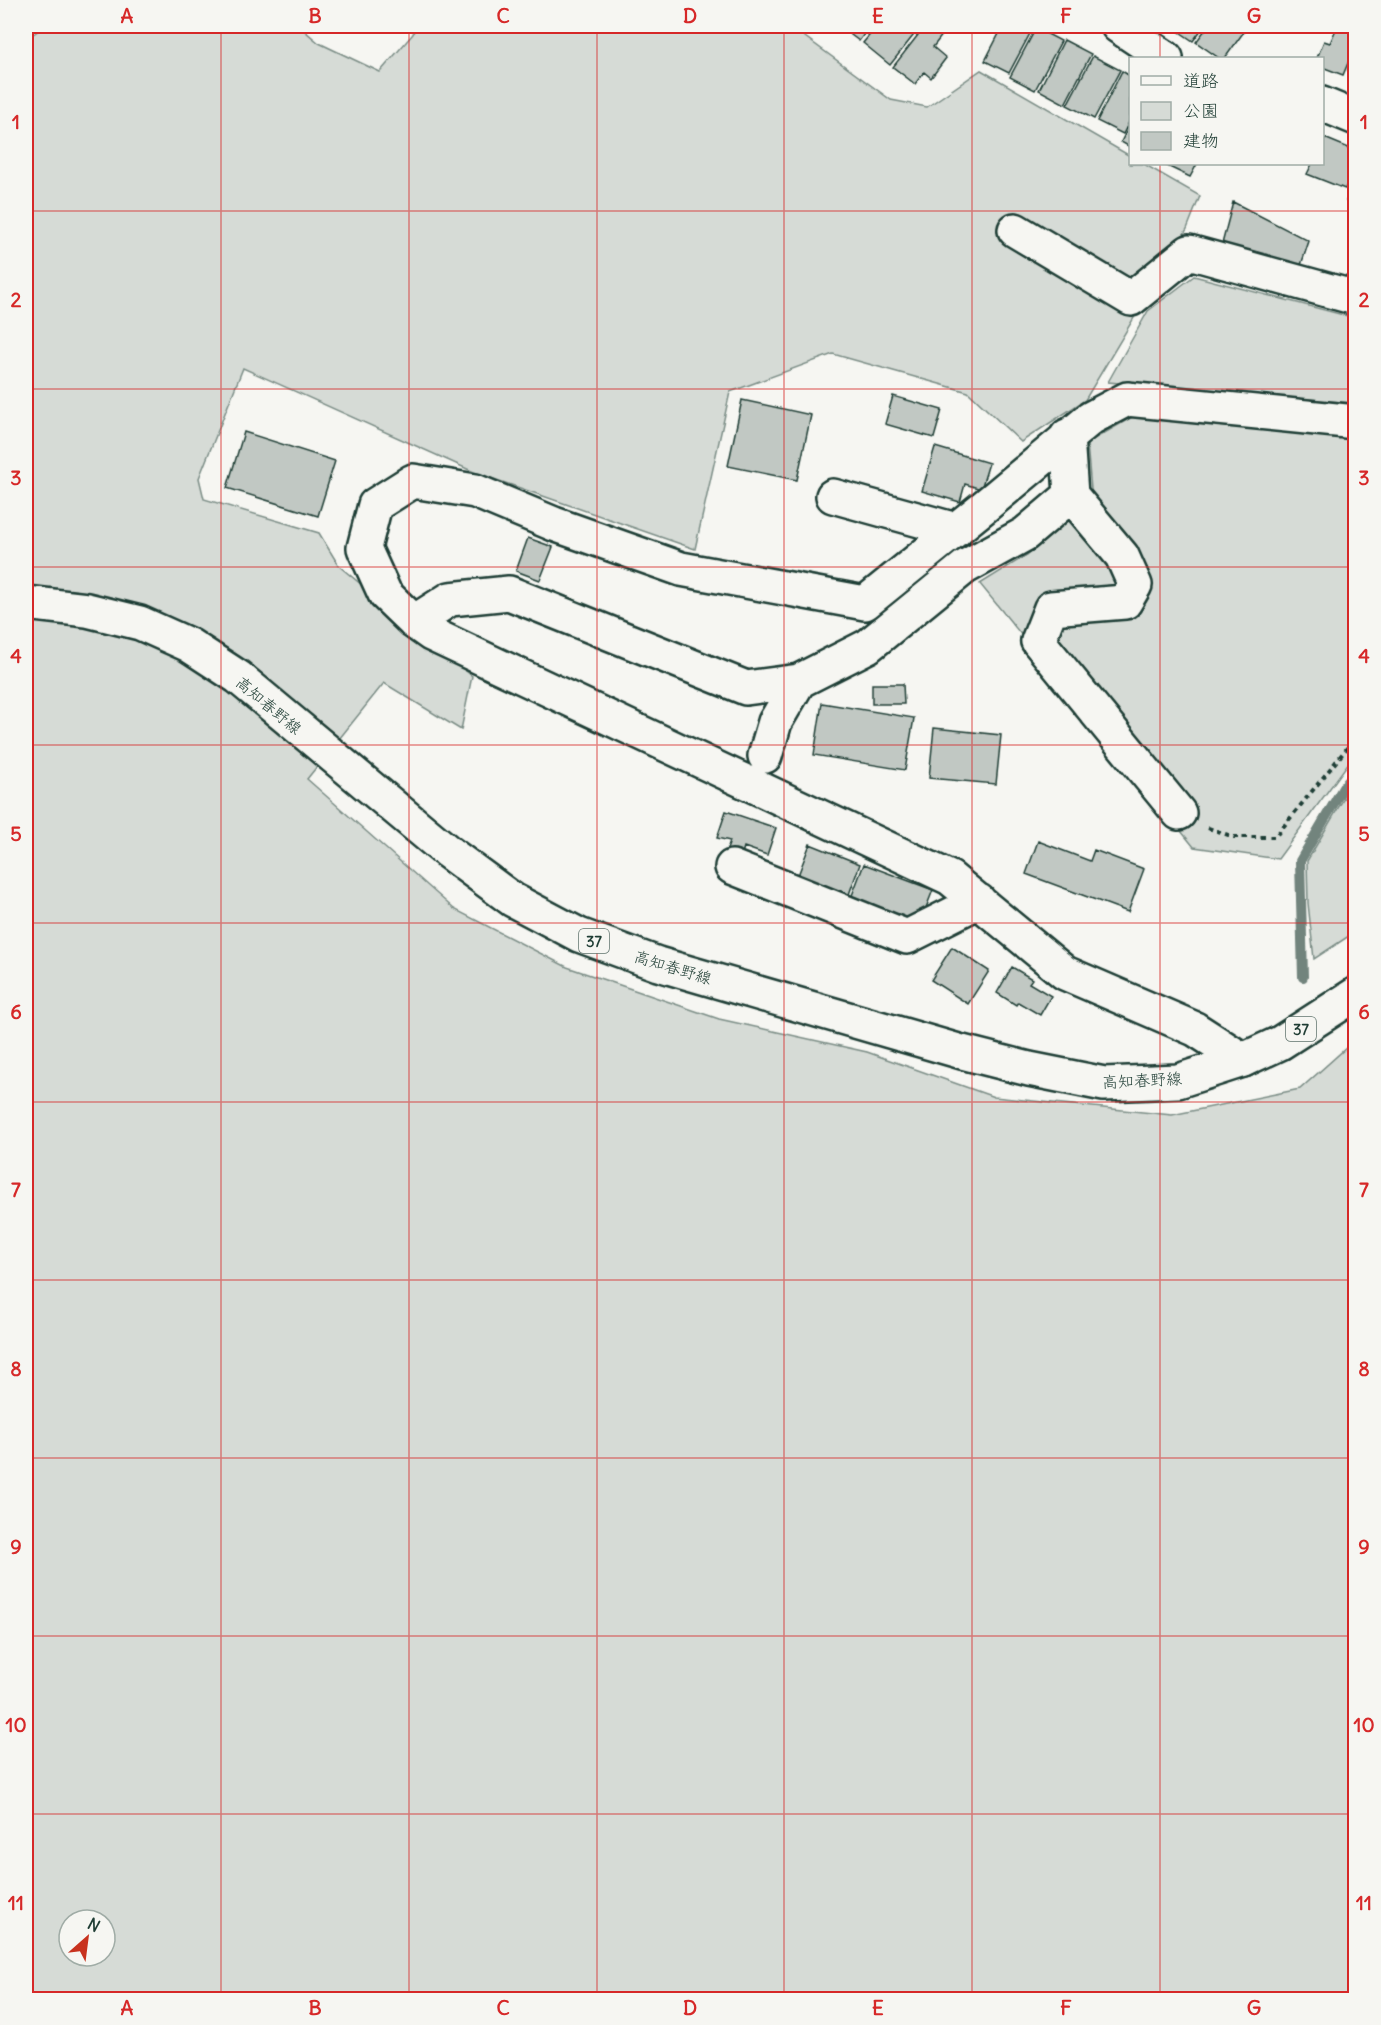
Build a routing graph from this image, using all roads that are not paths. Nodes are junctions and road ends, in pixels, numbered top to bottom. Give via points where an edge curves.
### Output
1 (1118, 26) edge
2 (1164, 57) edge
3 (1324, 104) edge
4 (1356, 118) edge
5 (1015, 230) dead end
6 (1356, 298) edge
7 (1356, 422) edge
8 (1068, 436) junction
9 (1071, 495) junction
10 (833, 496) dead end
11 (956, 530) junction
12 (26, 603) edge
13 (414, 622) junction
14 (799, 681) junction
15 (765, 756) dead end
16 (1179, 813) road end
17 (732, 867) dead end
18 (979, 902) junction
19 (1356, 994) edge
20 (1243, 1060) junction

1 - 2 street
3 - 4 street
5 - 6 street via 1131,299 1189,252
7 - 8 street via 1127,399 1091,418
8 - 9 street
8 - 11 street
9 - 14 street via 1025,534 965,567 868,646
9 - 16 street via 1122,556 1135,585 1125,602 1051,608 1038,641
10 - 11 street
11 - 13 street via 865,603 681,569 475,491 413,481 375,505 364,548 385,594
12 - 20 street, 高知春野線 / 37 via 87,610 140,623 189,645 238,677 457,859 513,900 579,935 658,964 951,1048 1104,1084 1179,1082
13 - 14 street via 450,599 509,593 746,688
13 - 18 street via 431,634 950,878
14 - 15 street via 776,723
17 - 18 street via 907,937
18 - 20 street via 1065,973 1195,1029
19 - 20 street, 高知春野線 / 37 via 1280,1043

